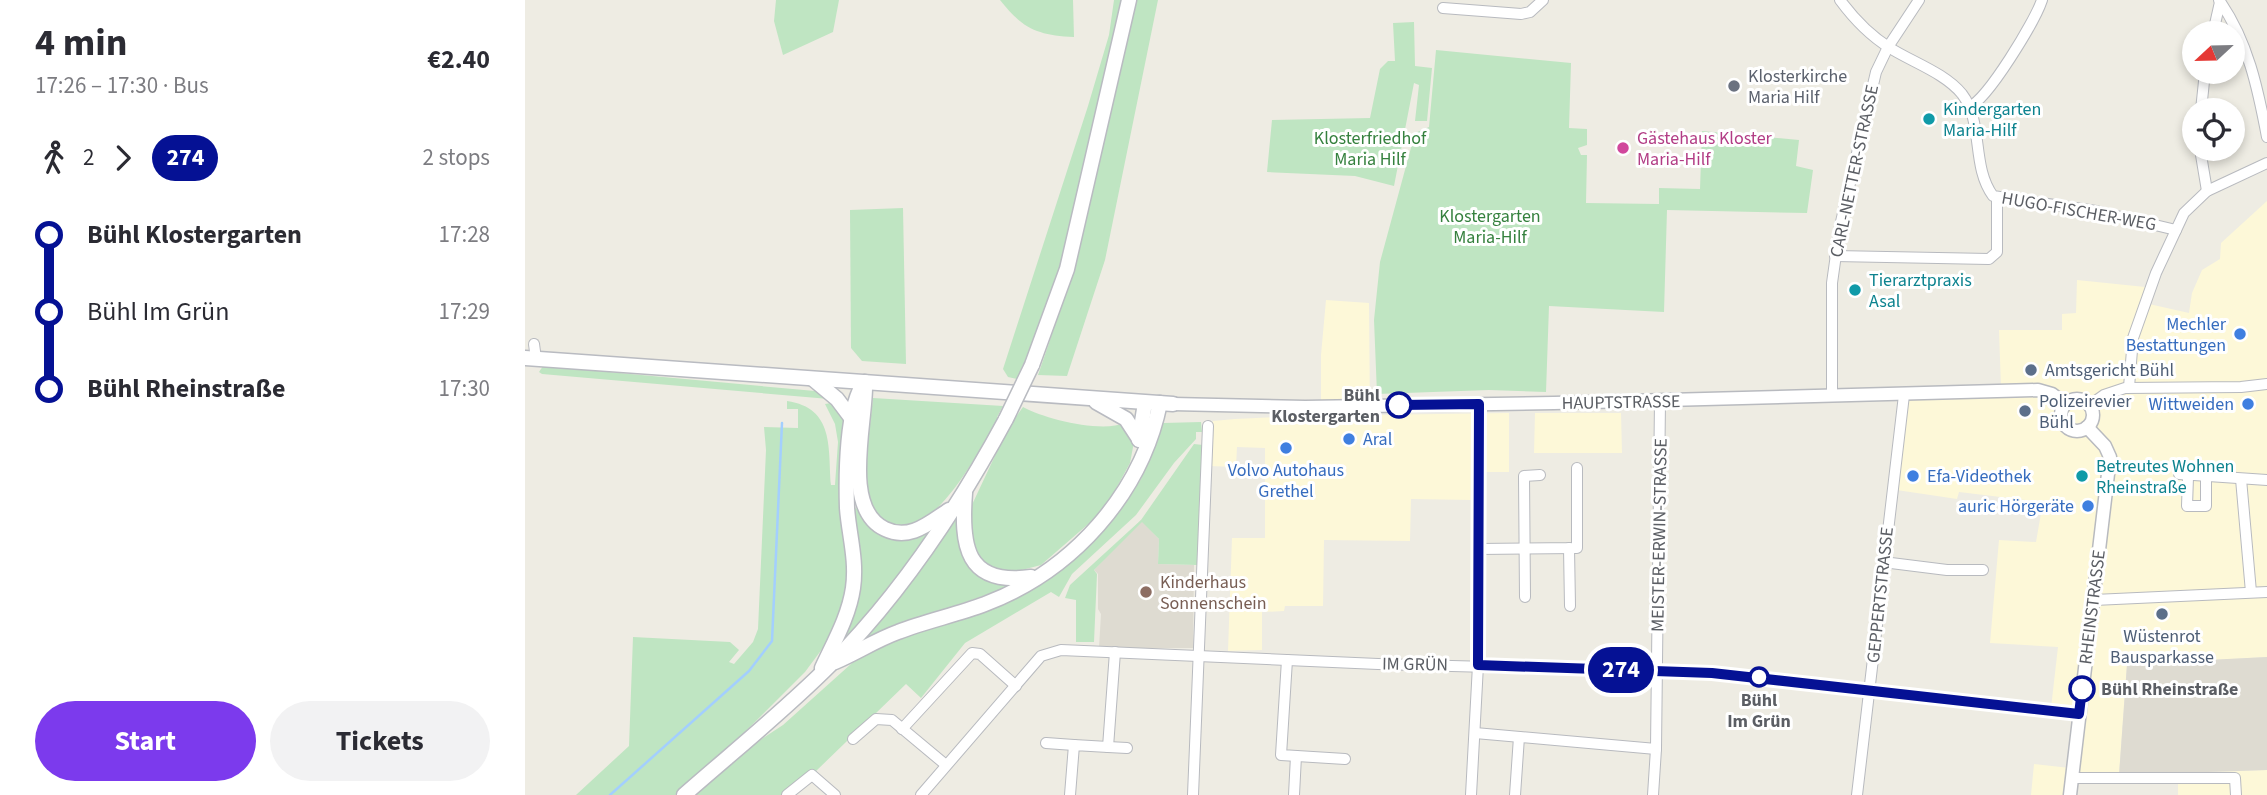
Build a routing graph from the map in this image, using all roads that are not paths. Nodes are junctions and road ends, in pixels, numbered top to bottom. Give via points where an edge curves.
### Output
1 (1129, 0) edge
2 (1543, 0) edge
3 (1840, 0) edge
4 (1919, 0) edge
5 (2042, 0) edge
6 (2220, 1) edge
7 (1443, 8) dead end
8 (2216, 21) edge
9 (1888, 47) junction
10 (1969, 107) junction
11 (2267, 137) edge
12 (2202, 161) edge
13 (2267, 163) edge
14 (2207, 191) junction
15 (1997, 198) junction
16 (2176, 230) junction
17 (1835, 256) junction
18 (531, 354) edge
19 (813, 379) junction
20 (865, 382) junction
21 (2267, 384) edge
22 (2129, 387) junction
23 (1904, 395) junction
24 (1832, 396) junction
25 (1089, 398) junction
26 (1660, 401) junction
27 (1145, 403) junction
28 (1166, 403) junction
29 (1479, 404) junction
30 (2065, 404) junction
31 (2090, 405) junction
32 (852, 419) junction
33 (1207, 426) dead end
34 (2087, 427) junction
35 (1139, 439) junction
36 (1139, 466) junction
37 (1577, 468) dead end
38 (1540, 475) dead end
39 (2206, 478) junction
40 (2241, 479) junction
41 (2267, 480) edge
42 (965, 492) junction
43 (957, 504) junction
44 (1569, 548) junction
45 (1478, 549) junction
46 (1525, 549) junction
47 (1883, 562) junction
48 (1983, 570) dead end
49 (1039, 576) junction
50 (2251, 592) junction
51 (2267, 592) edge
52 (1525, 597) dead end
53 (2094, 600) junction
54 (1570, 606) dead end
55 (1115, 652) junction
56 (1199, 656) junction
57 (1287, 660) junction
58 (831, 664) junction
59 (1478, 665) junction
60 (1657, 672) junction
61 (818, 676) junction
62 (1016, 685) junction
63 (1870, 692) junction
64 (2079, 714) junction
65 (902, 729) junction
66 (1475, 733) junction
67 (1519, 737) junction
68 (853, 739) dead end
69 (1046, 743) dead end
70 (1074, 746) junction
71 (1108, 747) junction
72 (1127, 748) dead end
73 (1656, 749) junction
74 (1296, 755) junction
75 (1345, 759) dead end
76 (946, 765) junction
77 (2073, 778) junction
78 (684, 795) edge
79 (786, 795) edge
80 (835, 795) edge
81 (921, 795) edge
82 (1070, 795) edge
83 (1193, 795) edge
84 (1294, 795) edge
85 (1471, 795) edge
86 (1515, 795) edge
87 (1653, 795) edge
88 (1857, 795) edge
89 (2070, 795) edge
90 (2235, 795) edge

1 - 42 main road, bridge via 1054,310 1006,419
2 - 7 street via 1521,14
3 - 9 street via 1857,22
4 - 9 street, CARL-NETTER-STRASSE
5 - 10 street via 2033,22 1983,97
6 - 8 street
6 - 11 street via 2246,51
9 - 10 street via 1957,89
9 - 17 street, CARL-NETTER-STRASSE via 1876,72
10 - 15 street, HUGO-FISCHER-WEG via 1982,173
12 - 14 street
13 - 14 street
14 - 16 street via 2184,213
15 - 16 street, HUGO-FISCHER-WEG via 2092,210
15 - 17 street via 1997,252 1989,259
16 - 22 street via 2133,338
17 - 24 street, CARL-NETTER-STRASSE
18 - 19 main road
19 - 20 main road
19 - 32 main road
20 - 25 main road
20 - 32 main road via 857,394
20 - 43 main road via 859,486 866,512 876,525 893,533 908,533
21 - 22 street, HAUPTSTRASSE
22 - 31 street, HAUPTSTRASSE
23 - 24 street, HAUPTSTRASSE
23 - 30 street, HAUPTSTRASSE via 2038,390
23 - 47 street, GEPPERTSTRASSE
24 - 26 street, HAUPTSTRASSE
25 - 27 main road
25 - 35 main road via 1126,419
26 - 29 street, HAUPTSTRASSE
26 - 60 street, MEISTER-ERWIN-STRASSE
27 - 28 main road
27 - 35 main road
28 - 29 street, HAUPTSTRASSE via 1305,407
28 - 36 main road
29 - 45 street
30 - 31 street, HAUPTSTRASSE via 2078,399
30 - 34 street via 2061,413 2067,427
31 - 34 street via 2092,419
32 - 61 main road via 847,509 855,562 853,587 847,615
33 - 56 street
34 - 53 street, RHEINSTRASSE via 2110,457
35 - 36 main road
36 - 49 main road via 1120,501 1092,533
37 - 44 street via 1577,548
38 - 46 street via 1524,476
39 - 39 street via 2183,475 2187,506 2206,506
39 - 40 street
40 - 41 street
40 - 50 street
42 - 43 main road
42 - 49 main road via 964,542 972,559 998,578
43 - 58 main road via 892,594
44 - 46 street
44 - 54 street
45 - 46 street
45 - 59 street
46 - 52 street
47 - 48 street
47 - 63 street, GEPPERTSTRASSE
49 - 58 main road via 983,605 895,633
50 - 51 street
50 - 53 street
53 - 64 street, RHEINSTRASSE
55 - 56 street, IM GRÜN
55 - 62 street, IM GRÜN via 1047,653
55 - 71 street
56 - 57 street, IM GRÜN
56 - 83 street
57 - 59 street, IM GRÜN
57 - 74 street via 1281,755
58 - 61 main road
59 - 60 street, IM GRÜN
59 - 66 street
60 - 63 street, IM GRÜN via 1768,678
60 - 73 street, MEISTER-ERWIN-STRASSE
61 - 78 main road
62 - 65 street via 980,654 972,653
62 - 76 street, IM GRÜN
63 - 64 street, IM GRÜN
63 - 88 street, GEPPERTSTRASSE
64 - 77 street, RHEINSTRASSE
65 - 68 street via 892,720 876,719
65 - 76 street
66 - 67 street
66 - 85 street
67 - 73 street
67 - 86 street
69 - 70 street
70 - 71 street
70 - 82 street
71 - 72 street
73 - 87 street, MEISTER-ERWIN-STRASSE
74 - 75 street
74 - 84 street
76 - 81 street, IM GRÜN
77 - 89 street, RHEINSTRASSE
77 - 90 street via 2235,778
79 - 80 street via 812,775

